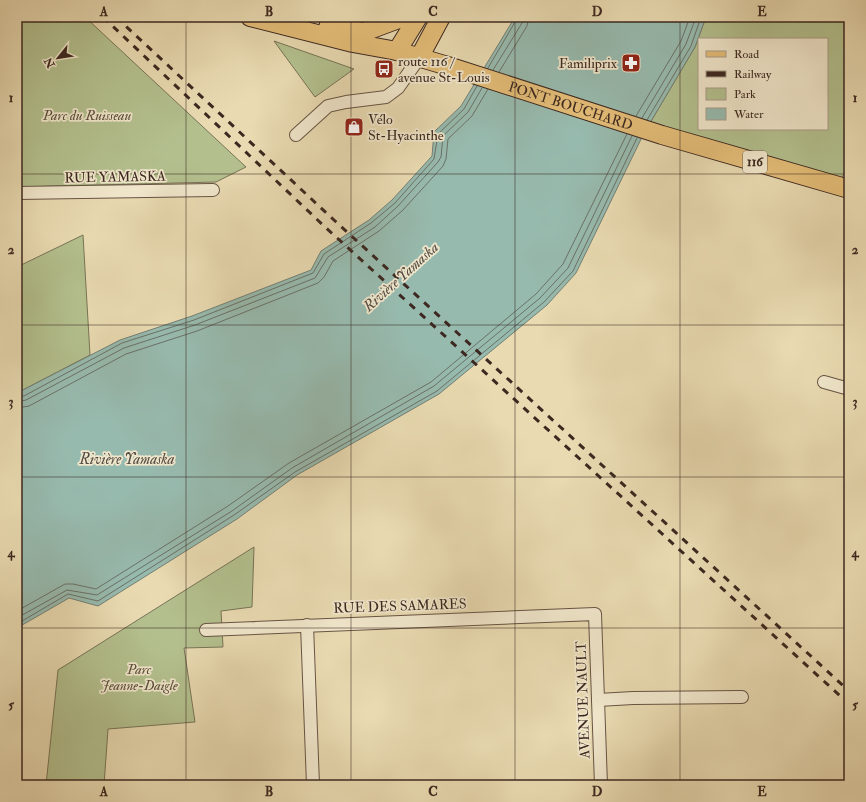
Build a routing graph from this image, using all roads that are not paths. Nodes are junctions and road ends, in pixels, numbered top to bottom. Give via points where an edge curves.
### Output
1 (250, 17) edge
2 (256, 17) edge
3 (404, 17) edge
4 (418, 17) edge
5 (441, 17) edge
6 (397, 52) junction
7 (419, 58) junction
8 (296, 134) dead end
9 (849, 189) edge
10 (213, 190) dead end
11 (17, 194) edge
12 (824, 382) dead end
13 (849, 389) edge
14 (595, 614) joint
15 (307, 625) junction
16 (206, 630) dead end
17 (742, 697) dead end
18 (598, 700) junction
19 (314, 785) edge
20 (601, 785) edge

1 - 6 main road, 116
2 - 3 main road via 364,32
4 - 6 main road
5 - 7 main road
6 - 7 main road, 116
7 - 8 street via 398,88 386,97 328,106
7 - 9 main road, PONT BOUCHARD / 116 via 662,135
10 - 11 street, RUE YAMASKA
12 - 13 street
14 - 15 street, RUE DES SAMARES
14 - 18 street, AVENUE NAULT
15 - 16 street, RUE DES SAMARES
15 - 19 street
17 - 18 street
18 - 20 street, AVENUE NAULT

